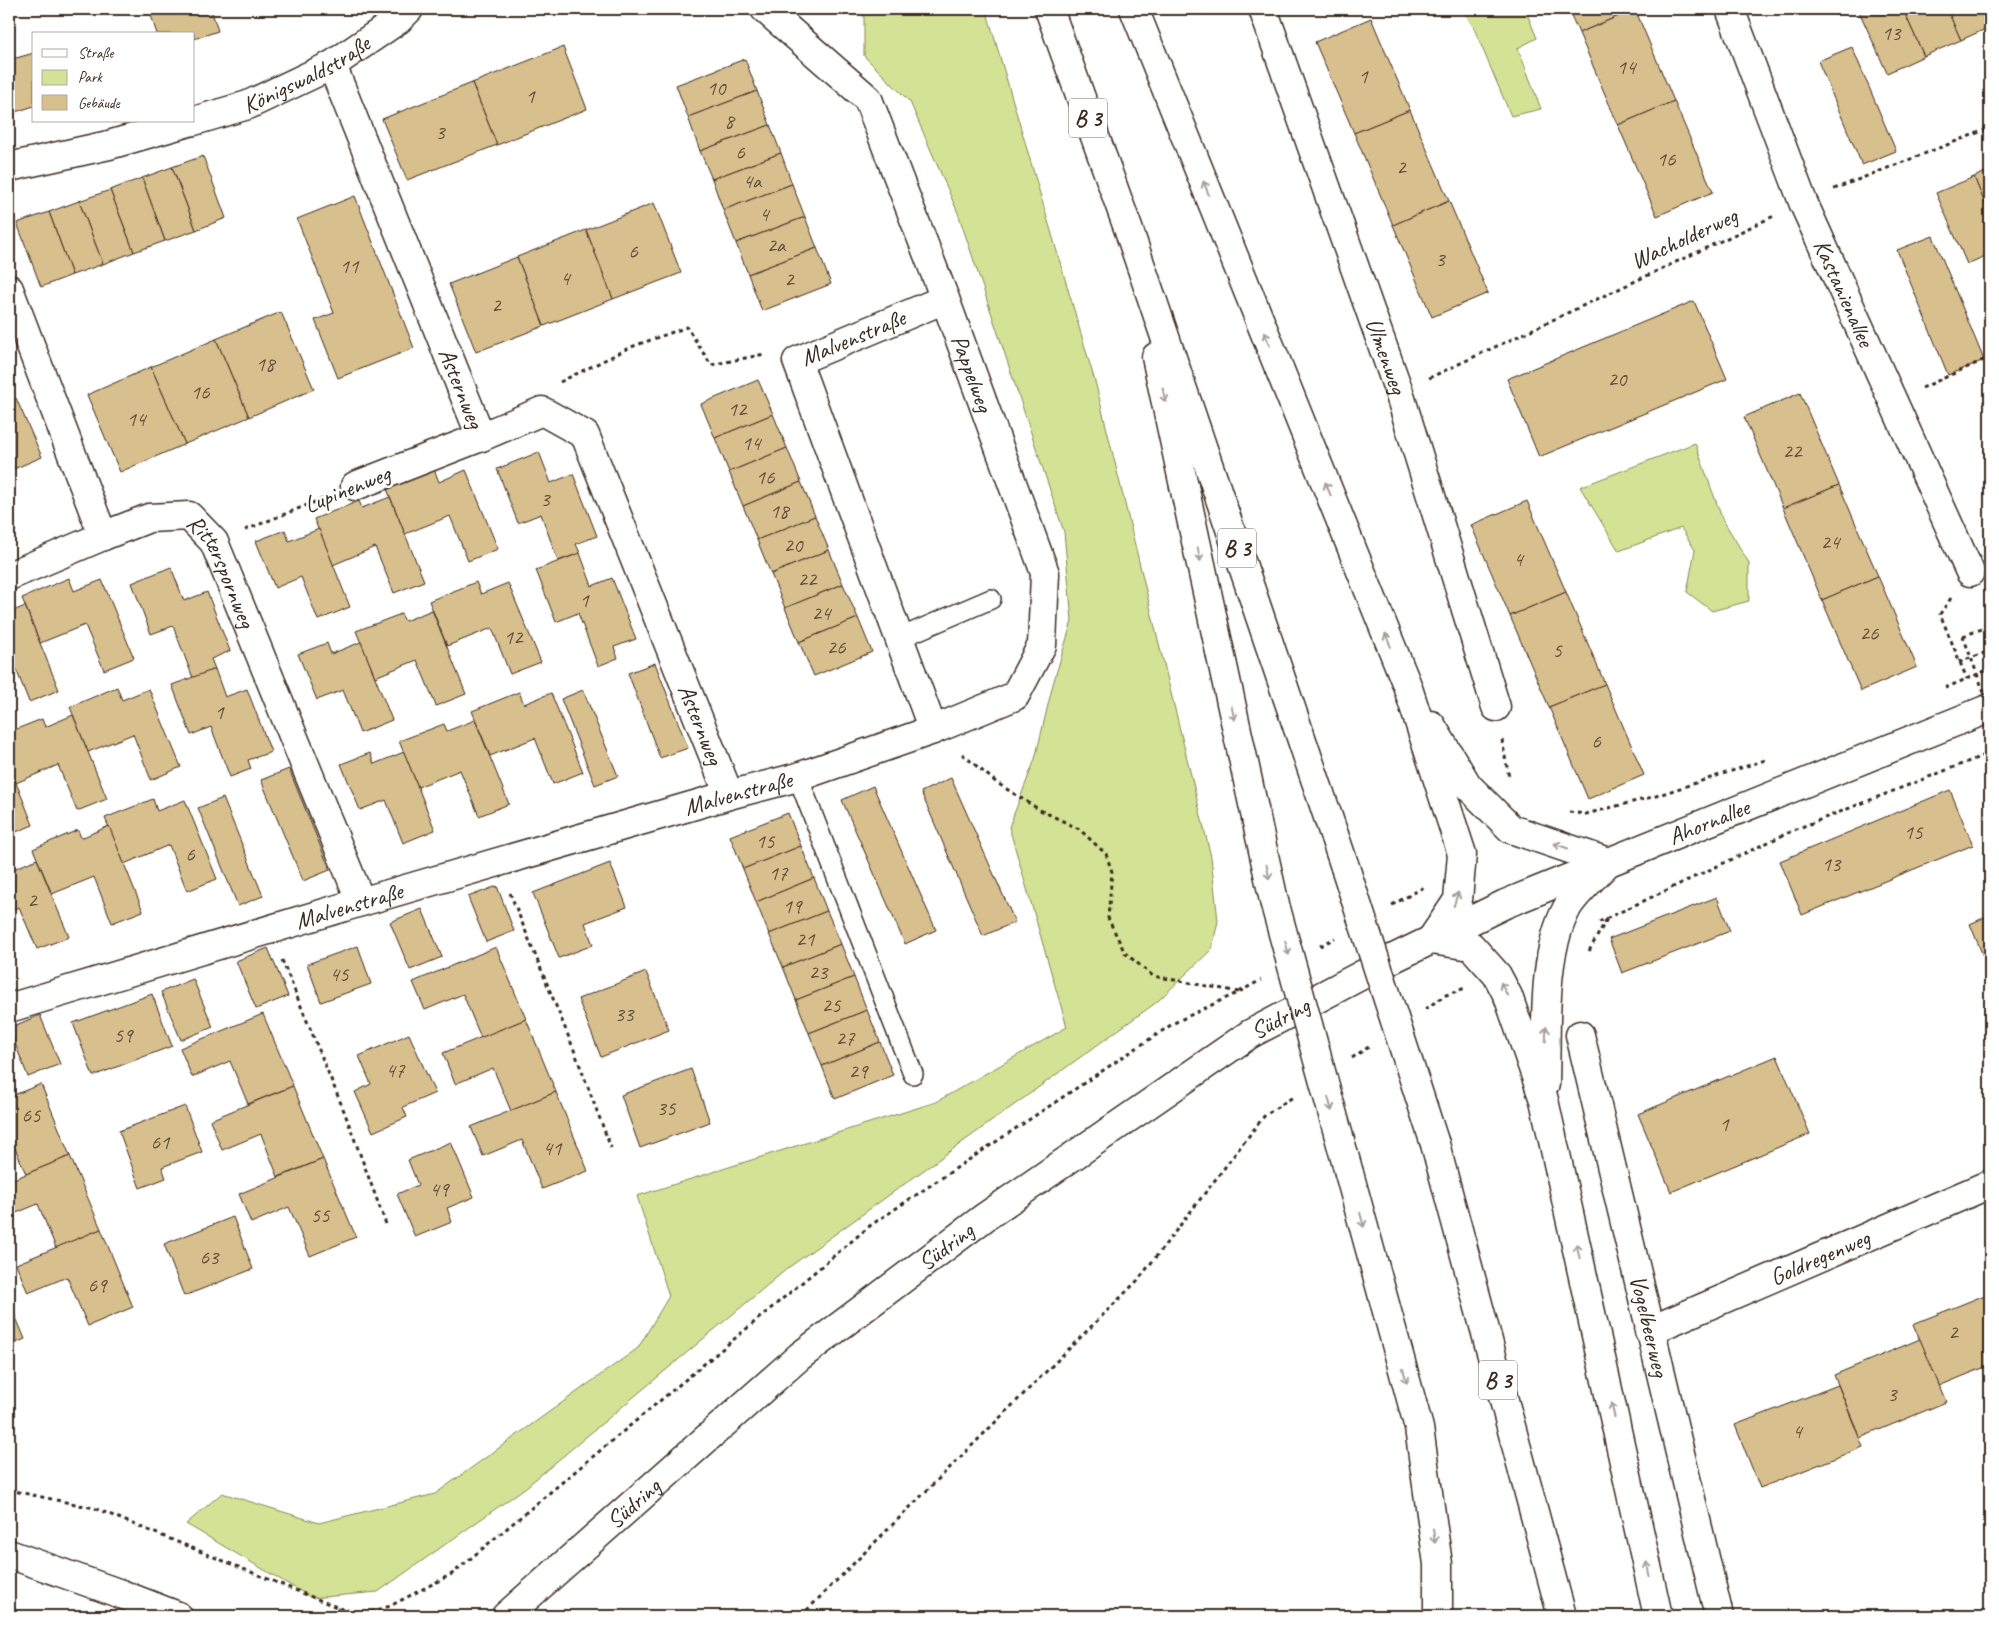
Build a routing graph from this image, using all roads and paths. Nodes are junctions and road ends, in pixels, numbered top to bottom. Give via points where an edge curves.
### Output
1 (408, 9) edge
2 (764, 9) edge
3 (1049, 9) edge
4 (1134, 9) edge
5 (1263, 9) edge
6 (1730, 9) edge
7 (332, 65) junction
8 (195, 120) edge
9 (190, 122) edge
10 (1990, 128) edge
11 (9, 167) edge
12 (1803, 202) junction
13 (1128, 228) junction
14 (9, 289) edge
15 (945, 299) junction
16 (1990, 358) edge
17 (797, 362) junction
18 (1399, 392) junction
19 (1892, 401) junction
20 (542, 411) junction
21 (481, 437) junction
22 (355, 486) joint
23 (103, 536) junction
24 (214, 542) junction
25 (1970, 572) joint
26 (9, 576) edge
27 (991, 598) dead end
28 (1990, 626) edge
29 (900, 638) junction
30 (1990, 651) edge
31 (1959, 662) junction
32 (1967, 678) dead end
33 (1407, 685) junction
34 (1496, 708) joint
35 (1990, 708) edge
36 (933, 730) junction
37 (1990, 753) edge
38 (798, 777) junction
39 (1509, 779) dead end
40 (729, 795) junction
41 (497, 862) junction
42 (1608, 862) junction
43 (361, 902) junction
44 (1608, 917) junction
45 (269, 930) junction
46 (1431, 940) junction
47 (1552, 951) junction
48 (1587, 959) dead end
49 (1498, 975) junction
50 (1239, 992) dead end
51 (9, 1008) edge
52 (1422, 1012) dead end
53 (1580, 1035) dead end
54 (1372, 1044) dead end
55 (1348, 1061) dead end
56 (913, 1074) dead end
57 (1298, 1094) dead end
58 (1544, 1100) junction
59 (611, 1148) dead end
60 (1990, 1184) edge
61 (386, 1224) dead end
62 (1649, 1330) junction
63 (9, 1490) edge
64 (9, 1554) edge
65 (121, 1594) junction
66 (505, 1615) edge
67 (144, 1616) edge
68 (178, 1616) edge
69 (334, 1616) edge
70 (801, 1616) edge
71 (1438, 1616) edge
72 (1562, 1616) edge
73 (1658, 1616) edge
74 (1719, 1616) edge

1 - 7 main road, Königswaldstraße via 398,20
2 - 15 main road, Pappelweg via 868,99
3 - 13 main road, B 3
33 -> 4 main road
5 - 18 main road, Ulmenweg
6 - 12 main road, Kastanienallee
7 - 8 main road, Königswaldstraße via 248,105
7 - 21 main road, Asternweg
9 - 11 main road, Königswaldstraße via 109,145
10 - 12 path, Wacholderweg
12 - 18 path, Wacholderweg
12 - 19 main road, Kastanienallee
13 -> 71 main road, bridge via 1274,901 1419,1428 1438,1564
13 - 72 main road, B 3, bridge via 1345,867 1435,1144
14 - 23 main road
15 - 17 main road, Malvenstraße
15 - 36 main road, Pappelweg via 1044,573 1042,645 1015,696
16 - 19 path
17 - 20 path via 772,353 711,364 687,327 631,347 562,381
17 - 29 main road, Malvenstraße
18 - 34 main road, Ulmenweg
19 - 25 main road, Kastanienallee
20 - 21 main road, Asternweg
20 - 40 main road, Asternweg via 584,435
21 - 22 main road, Lupinenweg
22 - 24 path, Lupinenweg
23 - 24 main road, Ritterspornweg via 149,518 189,516
23 - 26 main road
24 - 43 main road, Ritterspornweg
25 - 31 path via 1940,614
27 - 29 lane
28 - 35 path, bridge via 1963,636
29 - 36 main road, Malvenstraße
30 - 31 path
31 - 32 path
42 -> 33 main road via 1511,829 1468,786
46 -> 33 main road via 1458,900 1462,854
34 - 39 path
35 - 42 main road, Ahornallee
36 - 38 main road, Malvenstraße
36 - 50 path via 997,783 1079,830 1106,854 1112,872 1108,918 1125,952 1152,976
37 - 44 path via 1794,830
38 - 40 main road, Malvenstraße
38 - 56 lane
40 - 41 main road, Malvenstraße
41 - 43 main road, Malvenstraße
41 - 59 path
42 - 46 main road, Ahornallee via 1505,904
42 - 47 main road via 1568,907
43 - 45 main road, Malvenstraße
44 - 47 path
44 - 48 path
45 - 51 main road, Malvenstraße
45 - 61 path via 344,1111
46 - 49 main road via 1471,946
46 - 66 main road, Südring via 1250,1034 985,1217 800,1356
58 -> 47 main road via 1548,975
49 - 52 path via 1446,995
58 -> 49 main road
53 - 62 main road, Vogelbeerweg
54 - 55 path
57 - 70 path via 1266,1116 1138,1280
73 -> 58 main road
60 - 62 main road, Goldregenweg
62 - 74 main road, Vogelbeerweg
63 - 69 path via 94,1508 338,1608
64 - 65 main road
65 - 67 main road
65 - 68 main road

